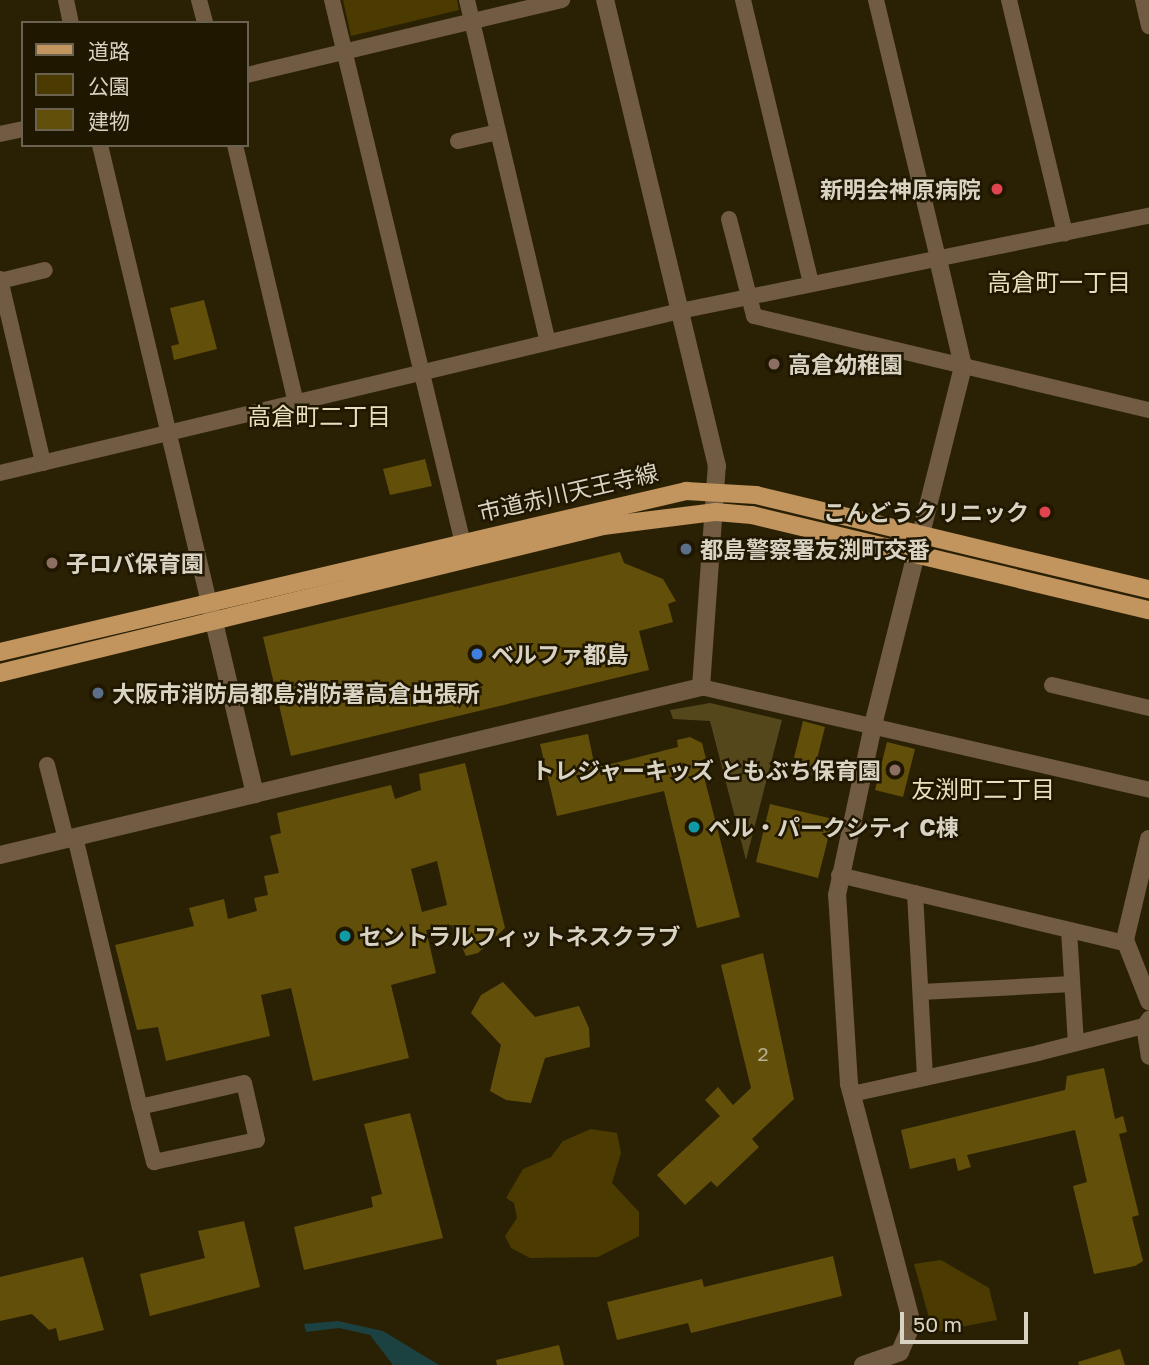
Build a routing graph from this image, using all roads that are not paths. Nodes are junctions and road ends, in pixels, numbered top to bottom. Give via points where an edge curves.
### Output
1 (65, 0) edge
2 (200, 0) edge
3 (332, 0) edge
4 (467, 0) edge
5 (562, 0) edge
6 (605, 0) edge
7 (743, 0) edge
8 (876, 0) edge
9 (1009, 0) edge
10 (1143, 0) edge
11 (70, 21) edge
12 (205, 21) edge
13 (472, 22) junction
14 (1149, 26) edge
15 (345, 52) junction
16 (248, 75) edge
17 (21, 129) edge
18 (498, 132) junction
19 (0, 134) edge
20 (458, 141) dead end
21 (100, 147) edge
22 (234, 147) edge
23 (1149, 216) edge
24 (729, 219) dead end
25 (1065, 233) junction
26 (938, 258) junction
27 (45, 270) dead end
28 (0, 280) edge
29 (811, 284) junction
30 (748, 297) junction
31 (680, 311) junction
32 (6, 328) edge
33 (548, 342) junction
34 (963, 366) junction
35 (422, 373) junction
36 (296, 403) junction
37 (1149, 410) edge
38 (169, 433) junction
39 (43, 463) junction
40 (0, 473) edge
41 (718, 490) junction
42 (716, 512) junction
43 (923, 536) junction
44 (462, 541) junction
45 (914, 554) junction
46 (467, 563) junction
47 (1149, 589) edge
48 (209, 601) junction
49 (1149, 610) edge
50 (214, 622) junction
51 (0, 652) edge
52 (0, 673) edge
53 (1052, 685) dead end
54 (701, 687) junction
55 (1149, 708) edge
56 (873, 725) junction
57 (47, 765) dead end
58 (1149, 790) edge
59 (255, 794) junction
60 (71, 838) junction
61 (1149, 839) edge
62 (0, 855) edge
63 (839, 875) junction
64 (915, 893) junction
65 (1142, 897) edge
66 (1069, 930) junction
67 (1125, 943) junction
68 (1072, 984) junction
69 (921, 992) junction
70 (1149, 1001) edge
71 (1146, 1023) edge
72 (1076, 1043) junction
73 (1149, 1057) edge
74 (925, 1078) junction
75 (852, 1094) junction
76 (140, 1107) junction
77 (863, 1365) edge

1 - 11 street
2 - 12 street
3 - 15 street
4 - 13 street
5 - 13 street
6 - 31 street
7 - 29 street
8 - 26 street
9 - 25 street
10 - 14 street
13 - 15 street
13 - 18 street
15 - 16 street
15 - 35 street
17 - 19 street
18 - 20 street
18 - 33 street
21 - 38 street
22 - 36 street
23 - 25 street
24 - 30 street
25 - 26 street
26 - 29 street
26 - 34 street
27 - 28 street
28 - 32 street
29 - 30 street
30 - 31 street
30 - 34 street via 754,316
31 - 33 street
31 - 41 street via 717,466
32 - 39 street
33 - 35 street
34 - 37 street
34 - 43 street
35 - 36 street
35 - 44 street
36 - 38 street
38 - 39 street
38 - 48 street
39 - 40 street
41 - 42 street
41 - 43 main road, 市道赤川天王寺線
41 - 44 main road, 市道赤川天王寺線 via 658,495
42 - 45 main road, 市道赤川天王寺線 via 752,515
42 - 46 main road, 市道赤川天王寺線 via 603,526
42 - 54 street
43 - 45 street
43 - 47 main road, 市道赤川天王寺線
44 - 46 street
44 - 48 main road, 市道赤川天王寺線
45 - 49 main road, 市道赤川天王寺線
45 - 56 street
46 - 50 main road, 市道赤川天王寺線
48 - 50 street
48 - 51 main road, 市道赤川天王寺線 via 167,616
50 - 52 main road, 市道赤川天王寺線
50 - 59 street
53 - 55 street
54 - 56 street
54 - 59 street
56 - 58 street
56 - 63 street
57 - 60 street
59 - 60 street
60 - 62 street
60 - 76 street
61 - 65 street
63 - 64 street
63 - 75 street
64 - 66 street
64 - 69 street
65 - 67 street
66 - 67 street
66 - 68 street
67 - 70 street
68 - 69 street
68 - 72 street
69 - 74 street
71 - 72 street
71 - 73 street
72 - 74 street
74 - 75 street
75 - 77 street via 912,1324 900,1352
76 - 76 street via 154,1162 257,1140 244,1083

